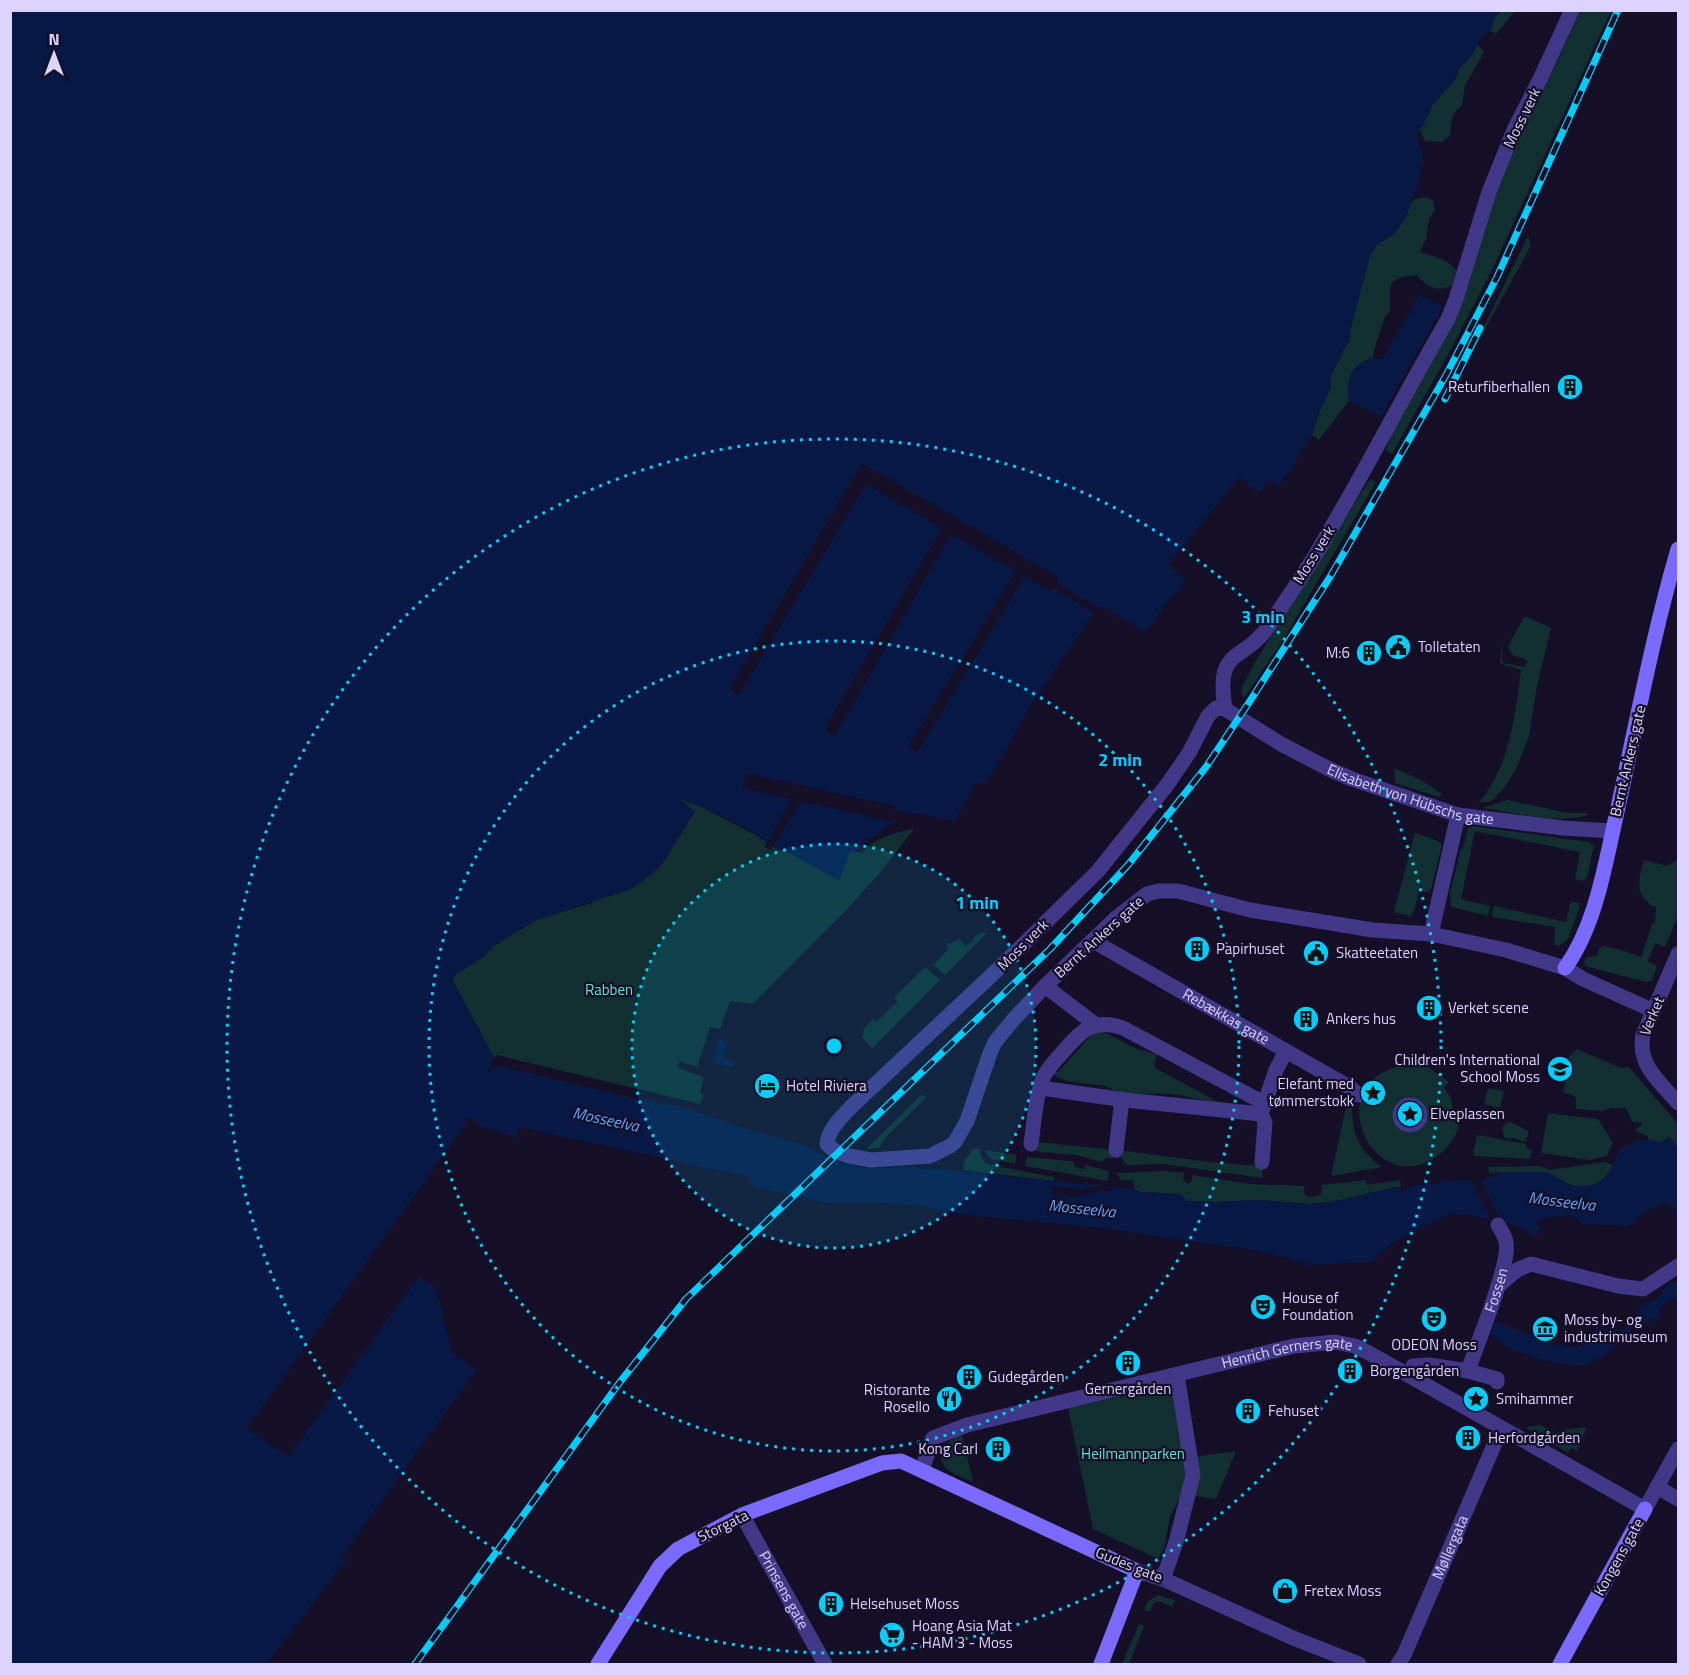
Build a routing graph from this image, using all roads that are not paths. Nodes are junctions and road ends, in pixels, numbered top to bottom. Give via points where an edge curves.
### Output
1 (1572, 10) edge
2 (1678, 549) edge
3 (1225, 709) junction
4 (1458, 815) junction
5 (1613, 831) junction
6 (1431, 934) junction
7 (1093, 941) junction
8 (1678, 954) edge
9 (1565, 968) junction
10 (1045, 986) junction
11 (1654, 1011) junction
12 (1096, 1025) junction
13 (1286, 1052) junction
14 (1041, 1088) junction
15 (1358, 1095) dead end
16 (1122, 1099) junction
17 (1678, 1103) edge
18 (1262, 1109) junction
19 (1031, 1144) dead end
20 (1116, 1150) dead end
21 (934, 1155) joint
22 (1262, 1162) dead end
23 (1498, 1225) dead end
24 (1678, 1266) edge
25 (1498, 1286) junction
26 (1413, 1366) dead end
27 (1468, 1371) junction
28 (1177, 1375) junction
29 (1497, 1382) dead end
30 (1501, 1429) junction
31 (1678, 1449) edge
32 (901, 1461) joint
33 (922, 1470) junction
34 (1658, 1487) junction
35 (1678, 1499) edge
36 (1645, 1509) junction
37 (742, 1515) junction
38 (1137, 1571) junction
39 (1164, 1578) junction
40 (598, 1665) edge
41 (825, 1665) edge
42 (1101, 1665) edge
43 (1359, 1665) edge
44 (1398, 1665) edge
45 (1560, 1665) edge

1 - 3 street, Moss verk via 1514,130 1448,319 1317,552 1266,630 1227,665 1222,689
2 - 5 street, Bernt Ankers gate
3 - 4 street, Elisabeth von Hübschs gate via 1329,769
3 - 21 street, Moss verk via 1216,708 1208,716 1167,785 1098,871 851,1107 836,1124 827,1144 835,1151 871,1160
4 - 5 street, Elisabeth von Hübschs gate
4 - 6 street
5 - 9 street, Bernt Ankers gate via 1590,918
6 - 7 street, Bernt Ankers gate via 1373,930 1250,909 1178,891 1159,891 1147,894
6 - 9 street, Bernt Ankers gate
7 - 10 street, Bernt Ankers gate
7 - 13 street, Rebækkas gate
8 - 11 street, Verket
9 - 11 street, Bernt Ankers gate
10 - 12 street
10 - 21 street, Bernt Ankers gate via 996,1042 955,1142
11 - 17 street, Verket via 1643,1035 1642,1053 1645,1064
12 - 14 street via 1079,1033 1049,1067
12 - 18 street via 1123,1028
13 - 15 street, Rebækkas gate
13 - 18 street
14 - 16 street
14 - 19 street
16 - 18 street
16 - 20 street
18 - 22 street
23 - 25 street, Fossen via 1507,1253
24 - 25 street via 1643,1289 1532,1264 1517,1270
25 - 27 street, Fossen
26 - 27 street
27 - 29 street
28 - 30 street, Henrich Gerners gate via 1294,1346 1345,1343 1408,1373
28 - 33 street, Henrich Gerners gate via 967,1425 933,1438
28 - 39 street via 1193,1475
30 - 36 street, Henrich Gerners gate
30 - 44 street, Møllergata
31 - 34 street, Kongens gate
32 - 33 street, Gudes gate
32 - 37 street, Storgata via 882,1463
33 - 38 street, Gudes gate
34 - 35 street
34 - 36 street, Kongens gate
36 - 45 street, Kongens gate
37 - 40 street, Storgata via 678,1549 660,1566
37 - 41 street, Prinsens gate
38 - 39 street, Gudes gate
38 - 42 street
39 - 43 street, Gudes gate

